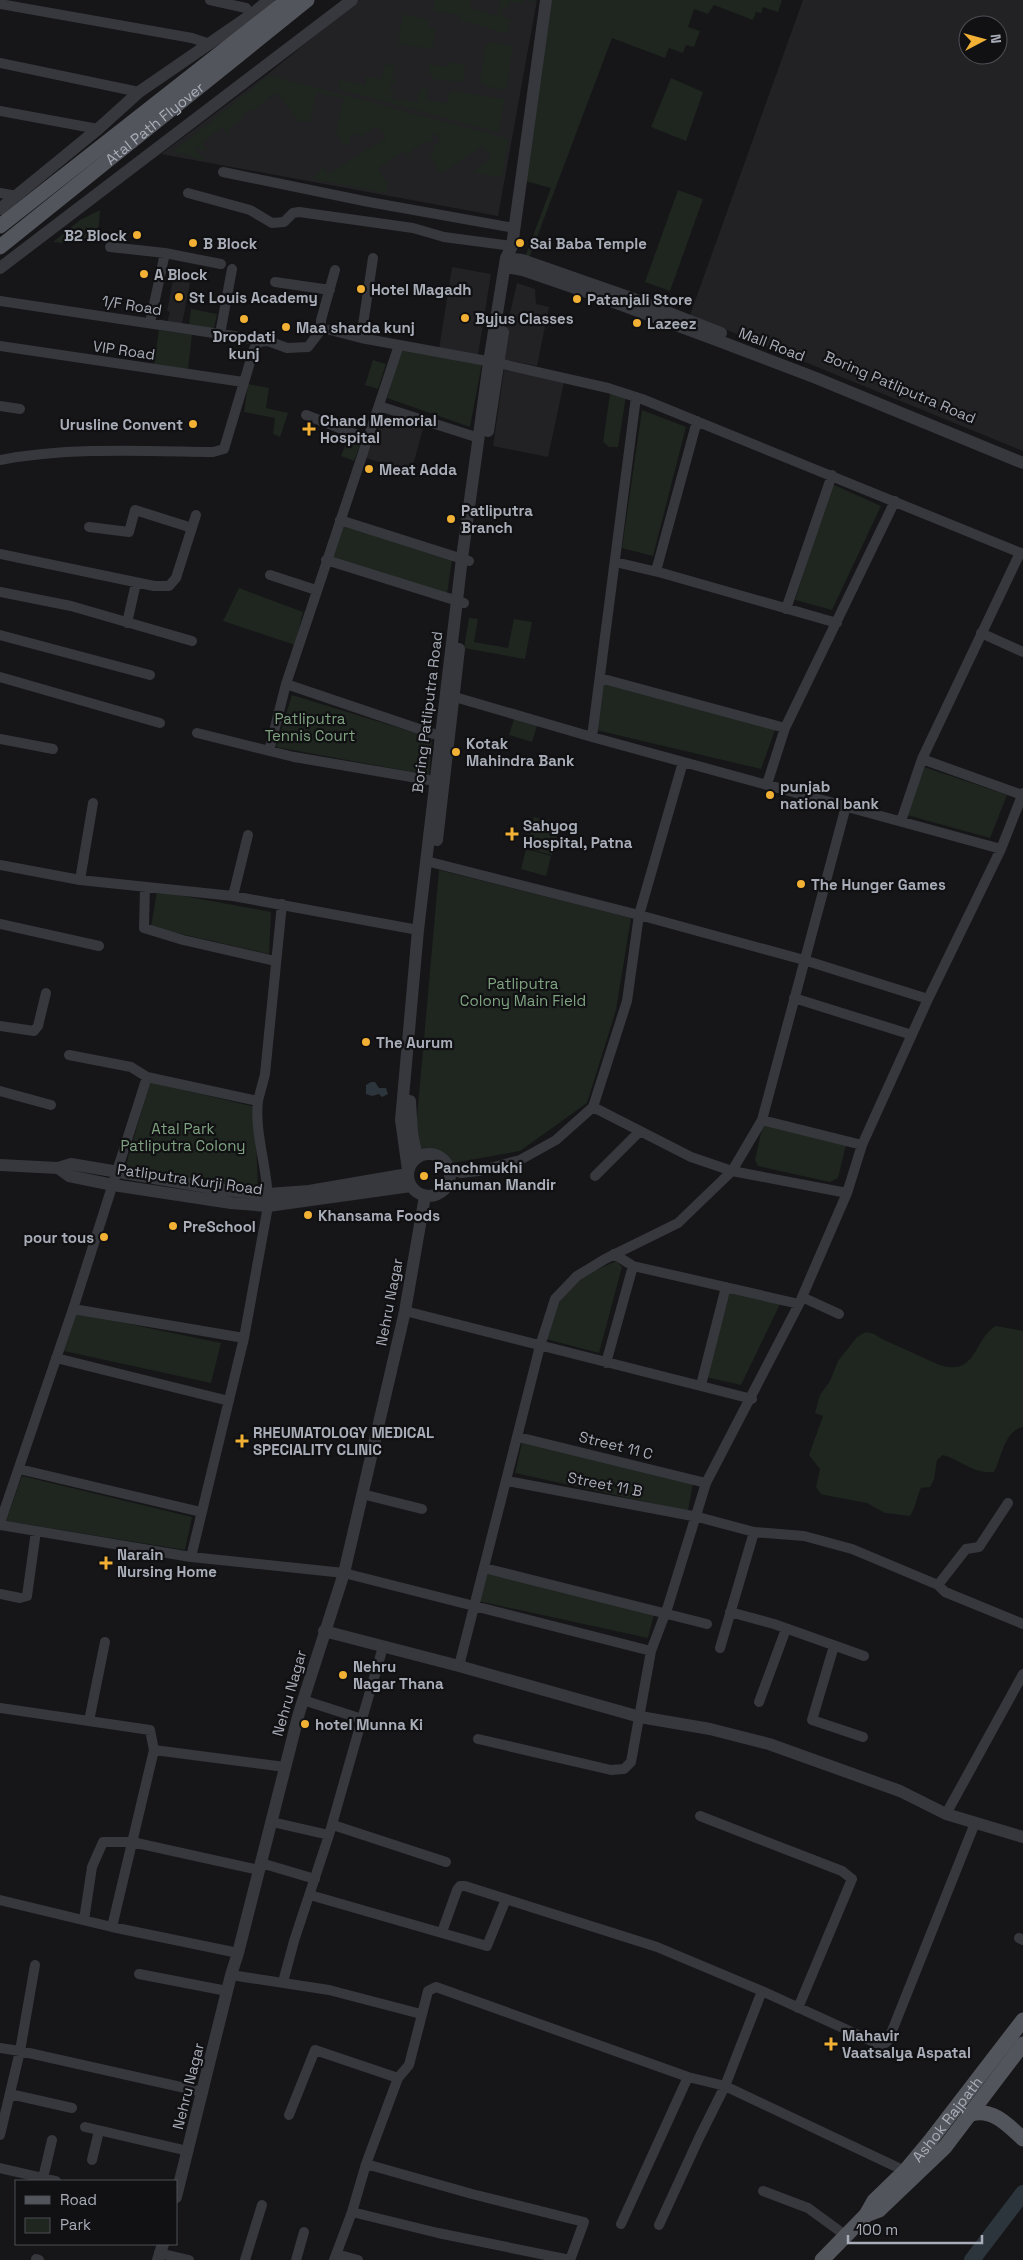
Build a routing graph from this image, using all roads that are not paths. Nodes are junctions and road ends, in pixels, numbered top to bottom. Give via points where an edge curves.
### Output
1 (210, 0) edge
2 (269, 0) edge
3 (288, 0) edge
4 (307, 0) edge
5 (352, 0) edge
6 (546, 0) edge
7 (0, 4) edge
8 (251, 15) junction
9 (210, 44) junction
10 (0, 63) edge
11 (140, 92) junction
12 (0, 111) edge
13 (98, 129) junction
14 (223, 172) dead end
15 (0, 193) edge
16 (188, 193) dead end
17 (17, 196) junction
18 (0, 209) edge
19 (0, 226) edge
20 (514, 228) junction
21 (0, 247) edge
22 (110, 247) dead end
23 (165, 254) junction
24 (373, 258) dead end
25 (509, 259) junction
26 (221, 264) dead end
27 (0, 268) edge
28 (232, 269) dead end
29 (335, 270) dead end
30 (275, 282) dead end
31 (330, 290) junction
32 (0, 300) edge
33 (150, 323) junction
34 (321, 330) junction
35 (220, 334) junction
36 (361, 338) junction
37 (259, 342) junction
38 (399, 345) junction
39 (0, 346) edge
40 (494, 362) junction
41 (243, 382) junction
42 (636, 397) junction
43 (0, 406) edge
44 (379, 406) junction
45 (20, 409) dead end
46 (306, 416) dead end
47 (697, 421) junction
48 (479, 438) junction
49 (368, 439) junction
50 (1004, 452) junction
51 (1023, 456) edge
52 (0, 460) edge
53 (1023, 463) edge
54 (832, 475) junction
55 (895, 501) junction
56 (196, 515) dead end
57 (340, 520) junction
58 (90, 527) dead end
59 (192, 528) junction
60 (1021, 553) edge
61 (0, 554) edge
62 (466, 559) junction
63 (326, 560) junction
64 (615, 562) junction
65 (656, 571) junction
66 (270, 575) dead end
67 (136, 583) junction
68 (316, 590) junction
69 (0, 592) edge
70 (460, 602) junction
71 (786, 609) junction
72 (128, 622) junction
73 (837, 623) junction
74 (981, 633) junction
75 (0, 635) edge
76 (192, 641) dead end
77 (1023, 652) edge
78 (150, 675) dead end
79 (0, 678) edge
80 (600, 678) junction
81 (286, 684) junction
82 (450, 696) junction
83 (160, 724) dead end
84 (785, 728) junction
85 (197, 733) dead end
86 (440, 736) junction
87 (592, 737) junction
88 (0, 739) edge
89 (53, 749) dead end
90 (269, 751) junction
91 (922, 759) junction
92 (683, 762) junction
93 (435, 781) junction
94 (767, 784) junction
95 (1023, 794) edge
96 (92, 803) dead end
97 (846, 806) junction
98 (901, 820) junction
99 (248, 835) dead end
100 (1001, 849) junction
101 (430, 862) junction
102 (0, 865) edge
103 (80, 880) junction
104 (145, 887) junction
105 (233, 896) junction
106 (282, 904) junction
107 (639, 915) junction
108 (0, 924) edge
109 (418, 930) junction
110 (99, 946) dead end
111 (804, 960) junction
112 (275, 961) junction
113 (46, 993) dead end
114 (794, 998) junction
115 (928, 999) junction
116 (413, 1025) junction
117 (0, 1026) edge
118 (912, 1035) junction
119 (69, 1055) dead end
120 (147, 1077) junction
121 (0, 1091) edge
122 (258, 1101) junction
123 (52, 1105) dead end
124 (593, 1107) junction
125 (762, 1120) junction
126 (640, 1131) junction
127 (862, 1145) junction
128 (417, 1158) junction
129 (0, 1165) edge
130 (58, 1168) junction
131 (448, 1169) junction
132 (732, 1171) junction
133 (117, 1172) junction
134 (595, 1176) dead end
135 (409, 1177) junction
136 (113, 1185) junction
137 (846, 1193) junction
138 (425, 1196) junction
139 (268, 1200) junction
140 (614, 1254) junction
141 (633, 1266) junction
142 (726, 1287) junction
143 (801, 1301) junction
144 (73, 1310) junction
145 (405, 1311) junction
146 (839, 1314) dead end
147 (244, 1338) junction
148 (540, 1346) junction
149 (56, 1358) junction
150 (606, 1363) junction
151 (701, 1385) junction
152 (752, 1399) junction
153 (229, 1401) junction
154 (518, 1437) junction
155 (19, 1469) junction
156 (507, 1481) junction
157 (706, 1483) junction
158 (362, 1494) junction
159 (1008, 1503) dead end
160 (422, 1509) dead end
161 (202, 1512) junction
162 (698, 1517) junction
163 (0, 1524) edge
164 (36, 1531) junction
165 (754, 1532) junction
166 (191, 1557) junction
167 (484, 1568) junction
168 (344, 1573) junction
169 (938, 1585) junction
170 (0, 1594) edge
171 (474, 1605) junction
172 (730, 1612) junction
173 (666, 1613) junction
174 (707, 1624) dead end
175 (1023, 1624) edge
176 (786, 1629) junction
177 (324, 1631) junction
178 (105, 1642) dead end
179 (383, 1646) junction
180 (834, 1646) junction
181 (720, 1648) dead end
182 (651, 1651) junction
183 (864, 1656) dead end
184 (459, 1666) junction
185 (1023, 1674) edge
186 (304, 1700) junction
187 (759, 1702) dead end
188 (0, 1708) edge
189 (640, 1717) junction
190 (362, 1719) junction
191 (89, 1721) junction
192 (863, 1737) dead end
193 (478, 1739) dead end
194 (154, 1750) junction
195 (285, 1767) junction
196 (946, 1814) junction
197 (700, 1816) dead end
198 (272, 1822) junction
199 (975, 1823) junction
200 (333, 1824) junction
201 (329, 1835) junction
202 (1023, 1837) edge
203 (132, 1842) junction
204 (446, 1862) dead end
205 (260, 1867) junction
206 (315, 1879) junction
207 (310, 1895) junction
208 (506, 1899) junction
209 (0, 1900) edge
210 (84, 1920) junction
211 (112, 1927) junction
212 (442, 1932) junction
213 (238, 1953) junction
214 (35, 1965) dead end
215 (139, 1974) dead end
216 (231, 1975) junction
217 (283, 1982) junction
218 (227, 1991) junction
219 (762, 1991) junction
220 (798, 2008) junction
221 (422, 2014) junction
222 (1023, 2020) edge
223 (1023, 2044) edge
224 (0, 2048) edge
225 (20, 2051) junction
226 (688, 2077) junction
227 (398, 2078) junction
228 (993, 2085) junction
229 (725, 2086) junction
230 (203, 2092) junction
231 (10, 2094) junction
232 (72, 2108) dead end
233 (971, 2114) junction
234 (289, 2115) dead end
235 (1001, 2118) junction
236 (85, 2127) dead end
237 (99, 2131) junction
238 (0, 2135) edge
239 (1023, 2139) edge
240 (52, 2140) dead end
241 (188, 2151) junction
242 (92, 2160) dead end
243 (366, 2164) junction
244 (0, 2168) edge
245 (905, 2171) junction
246 (43, 2178) junction
247 (52, 2180) edge
248 (178, 2189) edge
249 (763, 2191) dead end
250 (262, 2205) dead end
251 (352, 2212) junction
252 (866, 2215) junction
253 (621, 2224) dead end
254 (659, 2225) dead end
255 (304, 2232) dead end
256 (845, 2235) junction
257 (160, 2252) edge
258 (335, 2257) edge
259 (189, 2260) edge
260 (245, 2260) edge
261 (296, 2260) edge
262 (358, 2260) edge
263 (570, 2260) edge
264 (822, 2260) edge

1 - 8 street via 246,8
2 - 8 street
3 - 19 main road, Atal Path Flyover
4 - 21 main road, Atal Path Flyover
5 - 27 street
6 - 20 street, Boring Patliputra Road
7 - 9 street via 192,38
8 - 9 street
9 - 11 street
10 - 11 street
11 - 13 street
12 - 13 street
13 - 17 street
14 - 20 street
15 - 17 street
16 - 25 street via 250,210 272,223 284,222 299,212 413,228
17 - 18 street
20 - 25 street, Boring Patliputra Road
22 - 23 street
23 - 26 street
23 - 33 street
24 - 36 street
25 - 40 street, Boring Patliputra Road
25 - 50 street, Mall Road via 523,270 629,302 817,374
28 - 35 street
29 - 31 street
30 - 31 street
31 - 34 street
32 - 33 street, 1/F Road
33 - 35 street, 1/F Road
34 - 36 street
34 - 37 street, 1/F Road via 305,348
35 - 37 street, 1/F Road
36 - 38 street
37 - 41 street
38 - 40 street
38 - 44 street
39 - 41 street, VIP Road
40 - 42 street
40 - 48 street, Boring Patliputra Road
40 - 62 street, Boring Patliputra Road
41 - 52 street via 224,449 213,452 104,450
42 - 47 street
42 - 64 street
43 - 45 street
44 - 48 street
44 - 49 street
46 - 49 street
47 - 54 street
47 - 65 street
48 - 62 street, Boring Patliputra Road
49 - 57 street
50 - 51 street
50 - 53 street, Mall Road
54 - 55 street
54 - 71 street
55 - 60 street
55 - 73 street
56 - 59 street
57 - 62 street
57 - 63 street
58 - 59 street via 129,532 134,510
59 - 67 street via 173,584 163,587
60 - 74 street
61 - 67 street
62 - 70 street, Boring Patliputra Road
63 - 68 street
63 - 70 street
64 - 65 street
64 - 80 street
65 - 71 street
66 - 68 street
67 - 72 street
68 - 81 street
69 - 72 street via 71,606
70 - 82 street, Boring Patliputra Road
71 - 73 street
72 - 76 street
73 - 84 street
74 - 77 street
74 - 91 street
75 - 78 street
79 - 83 street
80 - 84 street
80 - 87 street
81 - 86 street
81 - 90 street
82 - 86 street, Boring Patliputra Road
82 - 87 street
82 - 101 street, Boring Patliputra Road
84 - 94 street
85 - 90 street
86 - 93 street, Boring Patliputra Road
87 - 92 street
88 - 89 street
90 - 93 street
91 - 95 street
91 - 98 street
92 - 94 street
92 - 107 street
93 - 101 street, Boring Patliputra Road
94 - 97 street
95 - 100 street
96 - 103 street
97 - 98 street
97 - 111 street
98 - 100 street
99 - 105 street
100 - 115 street
101 - 107 street
101 - 109 street, Boring Patliputra Road
101 - 116 street, Boring Patliputra Road
102 - 103 street
103 - 104 street
104 - 105 street
104 - 112 street via 144,928
105 - 106 street
106 - 109 street
106 - 112 street
107 - 111 street
107 - 124 street via 627,1001
108 - 110 street
109 - 116 street, Boring Patliputra Road
111 - 114 street
111 - 115 street
112 - 122 street via 265,1074
113 - 117 street via 34,1031
114 - 118 street
114 - 125 street
115 - 118 street
116 - 128 street, Boring Patliputra Road via 410,1096
116 - 135 street, Boring Patliputra Road via 401,1120
118 - 127 street
119 - 120 street via 131,1067
120 - 122 street
120 - 133 street
121 - 123 street
122 - 139 street
124 - 126 street
124 - 131 street via 556,1140 520,1160 479,1171 461,1173
125 - 127 street
125 - 132 street
126 - 132 street via 691,1157
126 - 134 street
127 - 137 street
128 - 131 street via 432,1155 445,1162
128 - 135 street
129 - 130 street, Patliputra Kurji Road
130 - 133 street, Patliputra Kurji Road via 71,1164
130 - 136 street, Patliputra Kurji Road via 69,1176
131 - 138 street via 444,1189 439,1194
132 - 137 street
132 - 140 street via 678,1223
133 - 136 street
133 - 139 street, Patliputra Kurji Road
135 - 138 street via 417,1193
135 - 139 street, Patliputra Kurji Road
136 - 139 street, Patliputra Kurji Road via 231,1203
136 - 144 street
137 - 143 street
138 - 145 street, Nehru Nagar
139 - 147 street
140 - 141 street
140 - 148 street via 577,1276 555,1299
141 - 142 street
141 - 150 street
142 - 143 street
142 - 151 street
143 - 146 street
143 - 152 street
144 - 147 street
144 - 149 street
145 - 148 street
145 - 158 street, Nehru Nagar
147 - 153 street
148 - 150 street
148 - 154 street
149 - 153 street
149 - 155 street
150 - 151 street
151 - 152 street
152 - 157 street
153 - 161 street
154 - 156 street
154 - 157 street, Street 11 C
155 - 161 street
155 - 163 street
156 - 162 street, Street 11 B
156 - 167 street
157 - 162 street
158 - 160 street
158 - 168 street, Nehru Nagar
159 - 169 street via 979,1547 967,1548
161 - 166 street
162 - 165 street, Street 11 B
162 - 173 street
163 - 164 street
164 - 166 street
164 - 170 street via 27,1596 20,1598
165 - 169 street, Street 11 B via 804,1536 852,1549
165 - 172 street
166 - 168 street
167 - 171 street
167 - 173 street
168 - 171 street
168 - 177 street, Nehru Nagar
169 - 175 street, Street 11 B via 945,1592
171 - 182 street
171 - 184 street
172 - 176 street
172 - 181 street
173 - 174 street
173 - 182 street
176 - 180 street
176 - 187 street
177 - 179 street
177 - 186 street, Nehru Nagar
178 - 191 street
179 - 184 street
179 - 190 street
180 - 183 street
180 - 192 street via 812,1720
182 - 189 street
184 - 189 street
185 - 196 street
186 - 190 street
186 - 195 street, Nehru Nagar
188 - 191 street
189 - 193 street via 631,1762 618,1771
189 - 196 street via 710,1729 799,1753 900,1791
190 - 200 street
191 - 194 street via 150,1730
194 - 195 street
194 - 203 street
195 - 198 street, Nehru Nagar
196 - 199 street
197 - 220 street via 842,1870 852,1878
198 - 201 street
198 - 205 street, Nehru Nagar
199 - 202 street
199 - 220 street via 888,2041 878,2044
200 - 201 street
200 - 204 street
201 - 206 street
203 - 205 street
203 - 210 street via 103,1842 92,1867
203 - 211 street
205 - 206 street
205 - 213 street, Nehru Nagar
206 - 207 street
207 - 212 street
207 - 217 street
208 - 212 street via 460,1886
208 - 212 street via 487,1946
208 - 219 street via 657,1947
209 - 210 street
210 - 211 street
211 - 213 street
213 - 216 street, Nehru Nagar
214 - 225 street
215 - 218 street
216 - 217 street
216 - 218 street, Nehru Nagar
217 - 221 street
218 - 230 street, Nehru Nagar
219 - 220 street
219 - 229 street
221 - 226 street via 428,1991 436,1987
221 - 227 street via 410,2064
222 - 245 main road, Ashok Rajpath
223 - 228 main road, Ashok Rajpath
224 - 225 street
225 - 230 street
225 - 231 street
226 - 229 street
226 - 253 street
227 - 234 street via 315,2050
227 - 243 street
228 - 233 main road, Ashok Rajpath
228 - 235 main road via 994,2100
229 - 245 street
229 - 254 street
230 - 241 street, Nehru Nagar
231 - 232 street
231 - 238 street
233 - 235 main road via 986,2113
233 - 252 main road, Ashok Rajpath via 930,2162 879,2210
235 - 239 main road
236 - 237 street
237 - 241 street
237 - 242 street
240 - 246 street
241 - 248 street, Nehru Nagar
243 - 251 street
243 - 263 street via 584,2222
244 - 246 street
245 - 252 main road, Ashok Rajpath via 874,2201
246 - 247 street
249 - 256 street via 808,2208
250 - 260 street
251 - 258 street
251 - 263 street
252 - 256 main road, Ashok Rajpath
255 - 261 street
256 - 264 main road, Ashok Rajpath
257 - 259 street
258 - 262 street

